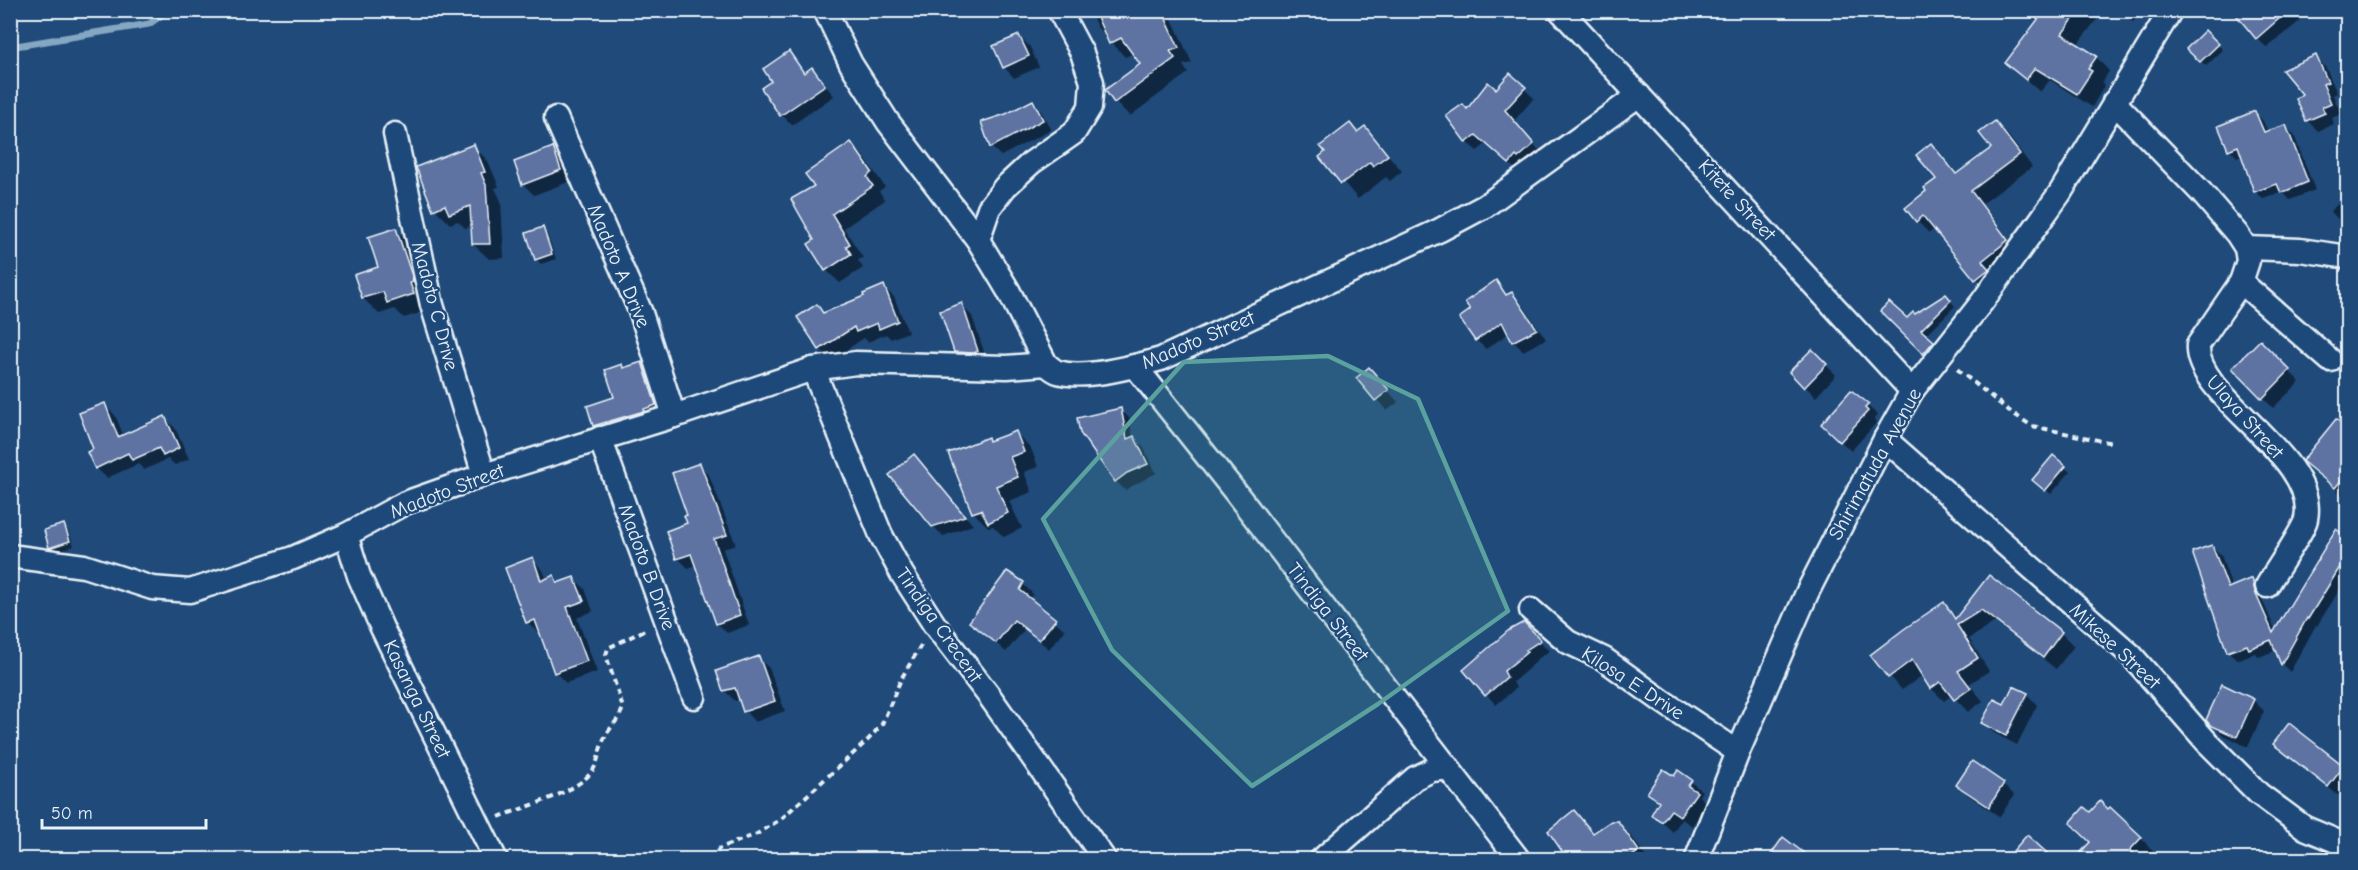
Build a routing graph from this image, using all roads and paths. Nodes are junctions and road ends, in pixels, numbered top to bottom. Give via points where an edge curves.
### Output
1 (825, 10) edge
2 (1059, 10) edge
3 (1560, 10) edge
4 (2171, 10) edge
5 (1639, 95) junction
6 (2114, 102) junction
7 (556, 118) dead end
8 (395, 134) dead end
9 (978, 240) junction
10 (2246, 248) junction
11 (2348, 256) edge
12 (2241, 282) junction
13 (1941, 355) junction
14 (2330, 360) dead end
15 (1046, 364) junction
16 (1135, 366) junction
17 (813, 369) junction
18 (1912, 391) junction
19 (674, 416) junction
20 (600, 438) junction
21 (1885, 439) junction
22 (2112, 443) dead end
23 (484, 475) junction
24 (346, 535) junction
25 (10, 556) edge
26 (2267, 586) dead end
27 (1531, 610) dead end
28 (666, 620) junction
29 (934, 624) junction
30 (694, 697) dead end
31 (1738, 752) junction
32 (1449, 768) junction
33 (478, 824) junction
34 (2348, 842) edge
35 (496, 860) edge
36 (710, 860) edge
37 (1105, 860) edge
38 (1320, 860) edge
39 (1519, 860) edge
40 (1696, 860) edge

1 - 9 street via 851,64 888,122
2 - 9 street via 1092,82 1090,107 1074,133 1005,187 989,208
3 - 5 street, Kitete Street
4 - 6 street, Shirimatuda Avenue
5 - 16 street, Madoto Street via 1485,206 1237,325 1161,359
5 - 18 street, Kitete Street
6 - 10 street via 2201,192
6 - 13 street, Shirimatuda Avenue via 2060,193
7 - 19 street, Madoto A Drive via 641,313
8 - 23 street, Madoto C Drive via 432,305
9 - 15 street
10 - 11 street
10 - 12 street, Ulaya Street via 2248,261
12 - 14 street
12 - 26 street, Ulaya Street via 2198,345 2197,356 2216,386 2270,443 2305,492 2307,519
13 - 18 street, Shirimatuda Avenue
13 - 22 path via 2032,426
15 - 16 street, Madoto Street via 1058,372 1078,374
15 - 17 street, Madoto Street via 1007,368 856,363
16 - 32 street, Tindiga Street
17 - 19 street, Madoto Street
17 - 29 street, Tindiga Crecent via 881,535
18 - 21 street, Shirimatuda Avenue
19 - 20 street, Madoto Street
20 - 23 street, Madoto Street
20 - 28 street, Madoto B Drive
21 - 31 street, Shirimatuda Avenue via 1807,593
21 - 34 street, Mikese Street via 2131,655 2207,742 2259,794 2305,828 2341,843
23 - 24 street, Madoto Street via 405,503
24 - 25 street, Madoto Street via 293,558 190,591 152,588 84,566
24 - 33 street, Kasanga Street via 382,628
27 - 31 street, Kilosa E Drive via 1568,642 1604,659
28 - 30 street, Madoto B Drive
28 - 33 path via 608,648 606,655 623,708 586,780
29 - 36 path via 901,679 882,724 867,741 781,819 757,834 720,848
29 - 37 street, Tindiga Crecent
31 - 40 street, Shirimatuda Avenue
32 - 38 street via 1415,778
32 - 39 street, Tindiga Street
33 - 35 street, Kasanga Street

